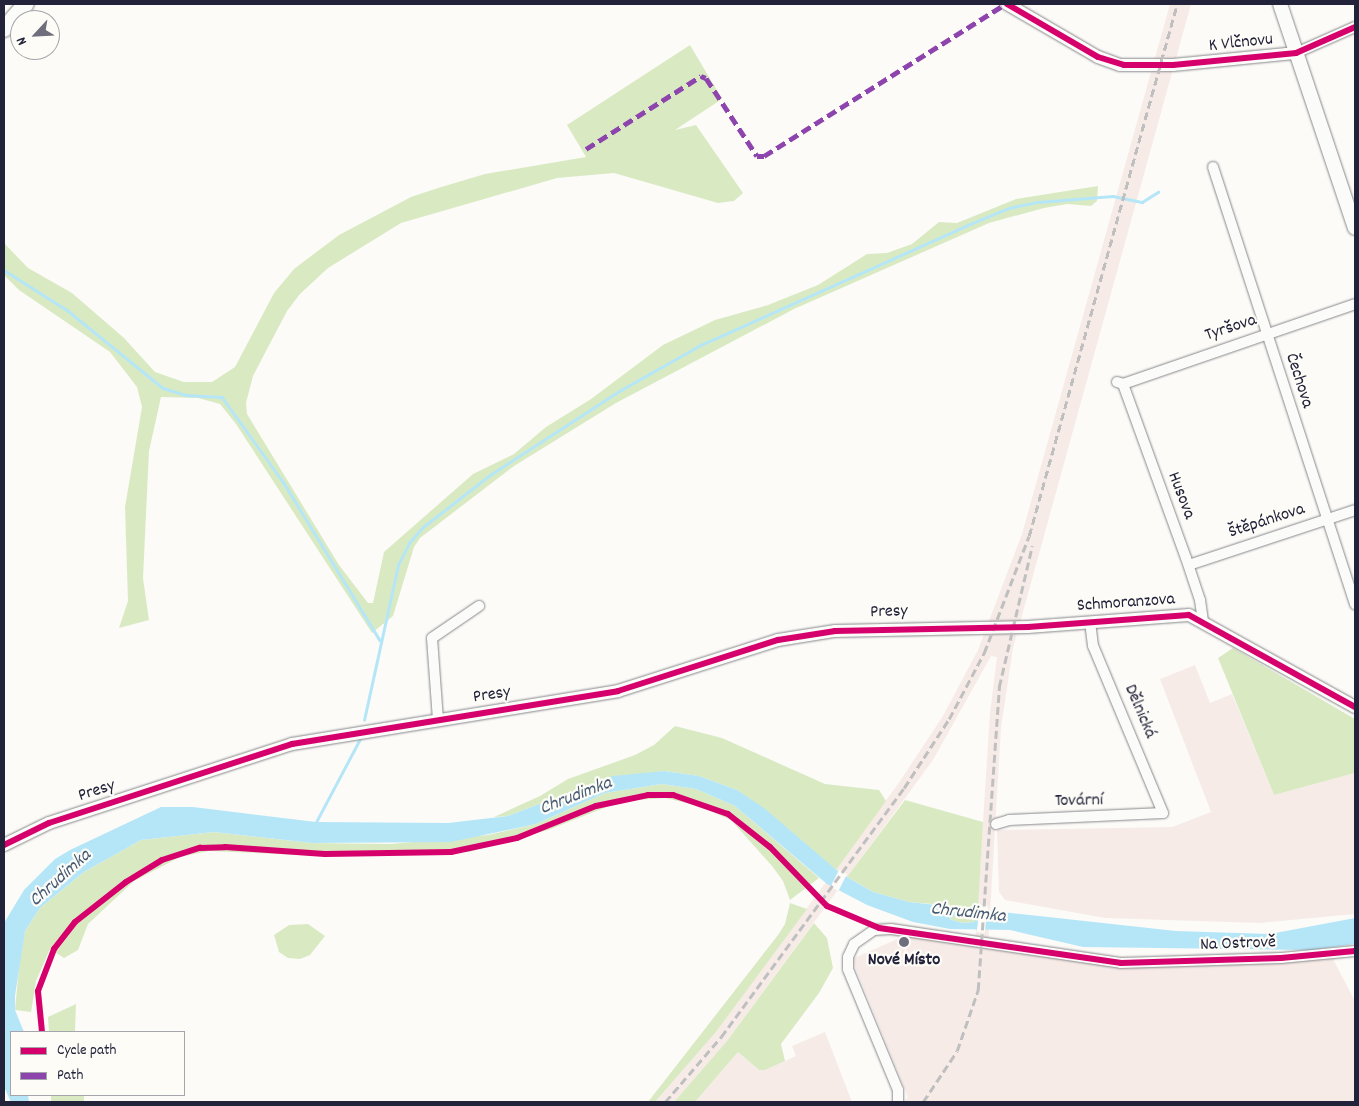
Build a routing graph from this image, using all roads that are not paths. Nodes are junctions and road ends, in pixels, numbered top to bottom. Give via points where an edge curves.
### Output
1 (26, 4) edge
2 (1007, 4) edge
3 (1280, 4) edge
4 (1355, 27) edge
5 (4, 29) edge
6 (1296, 53) junction
7 (1213, 167) dead end
8 (1355, 228) edge
9 (1355, 304) edge
10 (1267, 334) junction
11 (1120, 383) joint
12 (1355, 510) edge
13 (1326, 520) junction
14 (1189, 565) junction
15 (1355, 605) edge
16 (479, 606) dead end
17 (1203, 621) junction
18 (1090, 622) junction
19 (995, 628) joint
20 (1355, 707) edge
21 (438, 720) junction
22 (1163, 813) joint
23 (996, 824) dead end
24 (4, 845) edge
25 (1355, 951) edge
26 (898, 1102) edge

1 - 5 main road
2 - 6 street, K Vlčnovu via 1114,64 1190,64
3 - 6 main road
4 - 6 street
6 - 8 main road
7 - 10 street, Čechova
9 - 10 street, Tyršova
10 - 11 street, Tyršova
10 - 13 street, Čechova
11 - 14 street, Husova
12 - 13 street, Štěpánkova
13 - 14 street, Štěpánkova
13 - 15 street, Čechova
14 - 17 street, Husova
16 - 21 street via 432,638
17 - 18 street, Schmoranzova via 1177,614
17 - 20 street, Schmoranzova
18 - 19 street, Schmoranzova
18 - 22 street, Dělnická via 1093,646
19 - 21 street, Presy via 877,628 808,634 754,647 618,691
21 - 24 street, Presy via 292,744 49,823
22 - 23 street, Tovární via 1009,820
25 - 26 street, Na Ostrově via 1281,958 1121,962 891,928 865,934 852,947 848,969 898,1090

